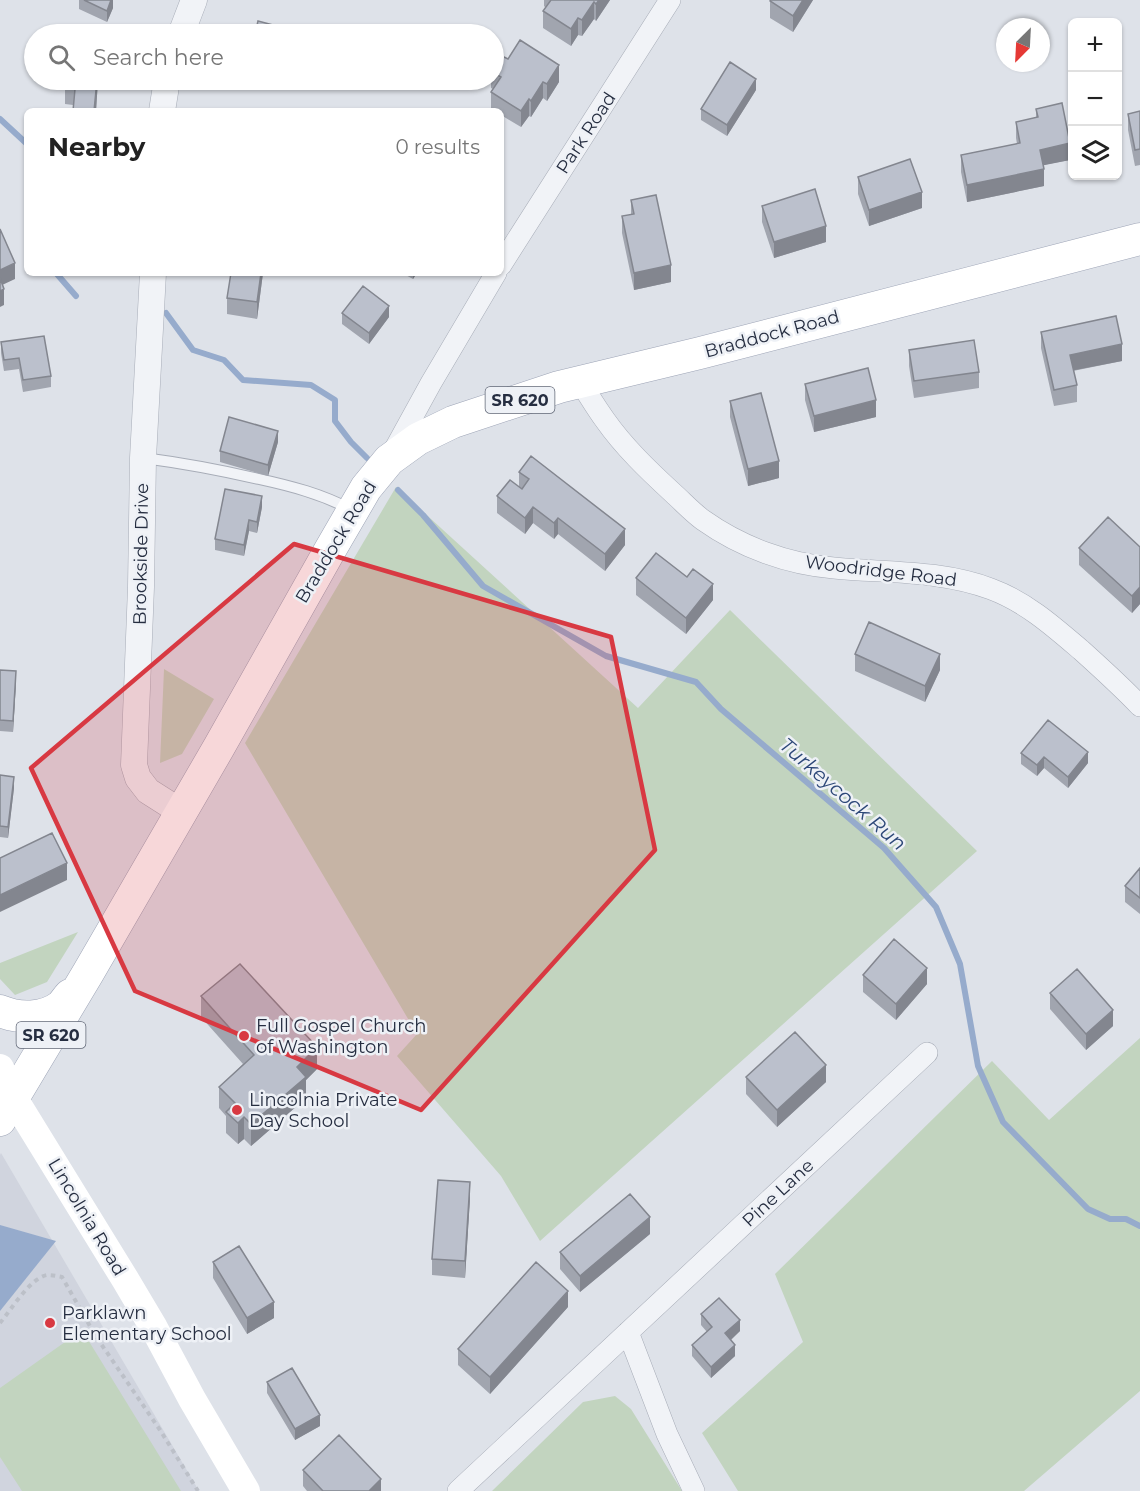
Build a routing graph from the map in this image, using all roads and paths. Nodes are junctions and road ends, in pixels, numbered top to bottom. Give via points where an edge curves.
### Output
1 (194, 0) edge
2 (670, 0) edge
3 (185, 24) edge
4 (165, 90) edge
5 (162, 108) edge
6 (1140, 239) edge
7 (504, 260) edge
8 (153, 276) edge
9 (494, 276) edge
10 (580, 382) junction
11 (143, 458) junction
12 (389, 460) junction
13 (353, 510) junction
14 (1140, 706) edge
15 (181, 812) junction
16 (88, 973) junction
17 (0, 1011) edge
18 (927, 1053) dead end
19 (0, 1068) edge
20 (7, 1108) edge
21 (0, 1323) edge
22 (628, 1332) junction
23 (198, 1491) edge
24 (246, 1491) edge
25 (458, 1491) edge
26 (694, 1491) edge

1 - 3 street
2 - 7 street, Park Road
4 - 5 street
6 - 10 main road, Braddock Road / SR 620
8 - 11 street, Brookside Drive
9 - 12 street
10 - 12 main road, Braddock Road / SR 620 via 453,422
10 - 14 street, Woodridge Road via 640,462 702,519 730,537 794,561 921,574 992,589 1049,622
11 - 13 lane via 289,486
11 - 15 street, Brookside Drive via 134,765 148,791
12 - 13 main road, Braddock Road / SR 620
13 - 15 main road, Braddock Road / SR 620
15 - 16 main road, Braddock Road / SR 620
16 - 17 main road via 50,1012 37,1017
16 - 20 main road, Braddock Road / SR 620
18 - 22 street, Pine Lane
19 - 20 main road, Lincolnia Road
20 - 24 main road, Lincolnia Road via 125,1279
21 - 23 path via 39,1278 62,1277 95,1335
22 - 25 street, Pine Lane
22 - 26 street via 667,1434

